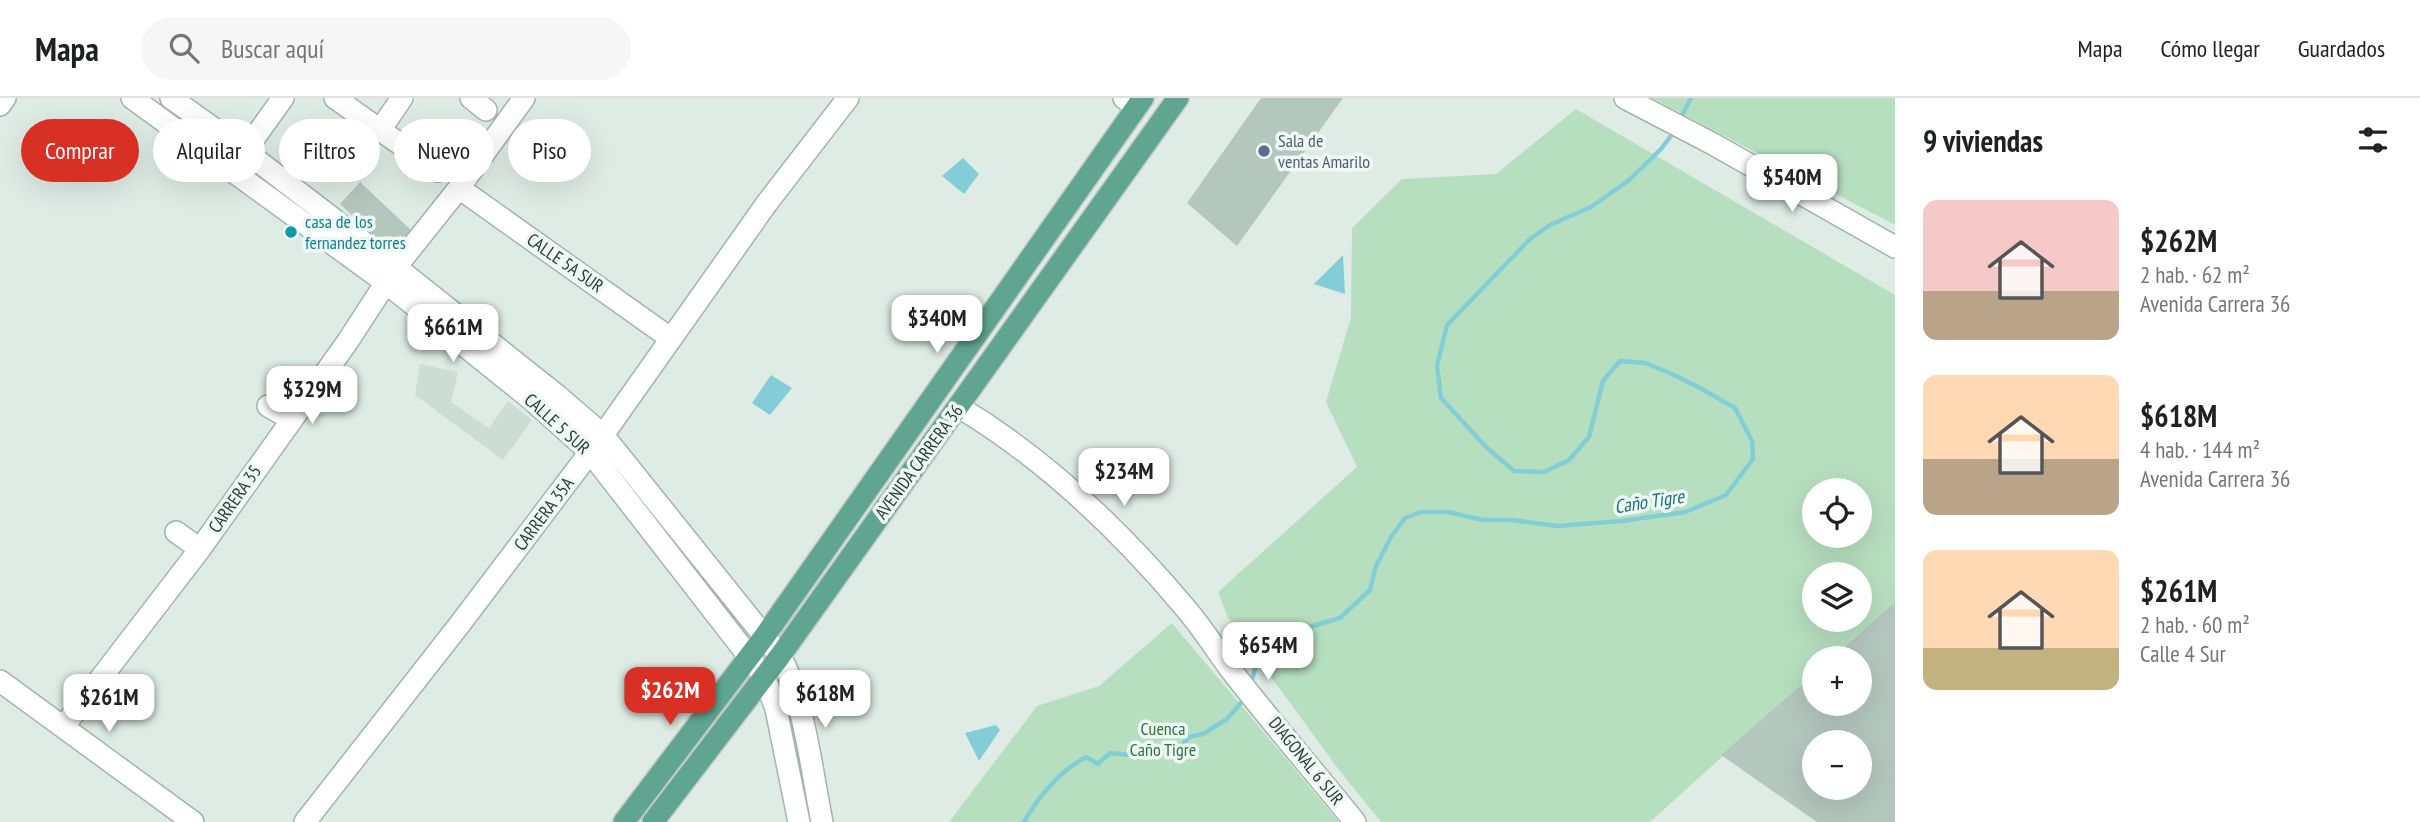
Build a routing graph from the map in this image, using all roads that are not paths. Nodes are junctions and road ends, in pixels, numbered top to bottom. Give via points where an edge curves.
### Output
1 (5, 98) edge
2 (132, 98) edge
3 (171, 98) edge
4 (284, 98) edge
5 (335, 98) edge
6 (402, 98) edge
7 (524, 98) edge
8 (848, 98) edge
9 (1178, 98) edge
10 (1134, 101) edge
11 (1633, 102) edge
12 (0, 105) edge
13 (200, 119) edge
14 (365, 119) edge
15 (265, 124) edge
16 (380, 130) joint
17 (394, 140) edge
18 (265, 168) edge
19 (459, 188) junction
20 (1895, 247) edge
21 (390, 274) junction
22 (670, 338) junction
23 (268, 406) dead end
24 (959, 407) junction
25 (291, 419) junction
26 (597, 443) junction
27 (176, 532) dead end
28 (200, 549) junction
29 (764, 637) junction
30 (780, 656) junction
31 (749, 657) junction
32 (764, 676) junction
33 (0, 681) edge
34 (64, 726) junction
35 (193, 822) edge
36 (305, 822) edge
37 (624, 822) edge
38 (653, 822) edge
39 (799, 822) edge
40 (822, 822) edge
41 (1355, 822) edge

1 - 12 street
2 - 21 street, CALLE 5 SUR
3 - 13 street, CALLE 5 SUR
4 - 15 street
5 - 14 street
6 - 16 street
7 - 19 street, CARRERA 35
8 - 22 street, CARRERA 35A
9 - 24 main road, AVENIDA CARRERA 36
10 - 29 main road, AVENIDA CARRERA 36
11 - 20 street
16 - 17 street
18 - 21 street, CALLE 5 SUR
19 - 21 street, CARRERA 35
19 - 22 street, CALLE 5A SUR
21 - 25 street, CARRERA 35
21 - 26 street, CALLE 5 SUR via 532,400
22 - 26 street, CARRERA 35A
23 - 25 street
24 - 30 main road, AVENIDA CARRERA 36
24 - 41 street, DIAGONAL 6 SUR via 1013,443 1131,545 1189,611
25 - 28 street, CARRERA 35
26 - 29 street, CALLE 5 SUR
26 - 31 street, CALLE 5 SUR
26 - 36 street, CARRERA 35A
27 - 28 street
28 - 34 street, CARRERA 35
29 - 30 street, CALLE 5 SUR
29 - 31 main road, AVENIDA CARRERA 36
30 - 32 main road, AVENIDA CARRERA 36
30 - 40 street, CALLE 5 SUR via 797,699
31 - 32 street, CALLE 5 SUR
31 - 37 main road, AVENIDA CARRERA 36
32 - 38 main road, AVENIDA CARRERA 36
32 - 39 street, CALLE 5 SUR via 776,709
33 - 34 street
34 - 35 street

